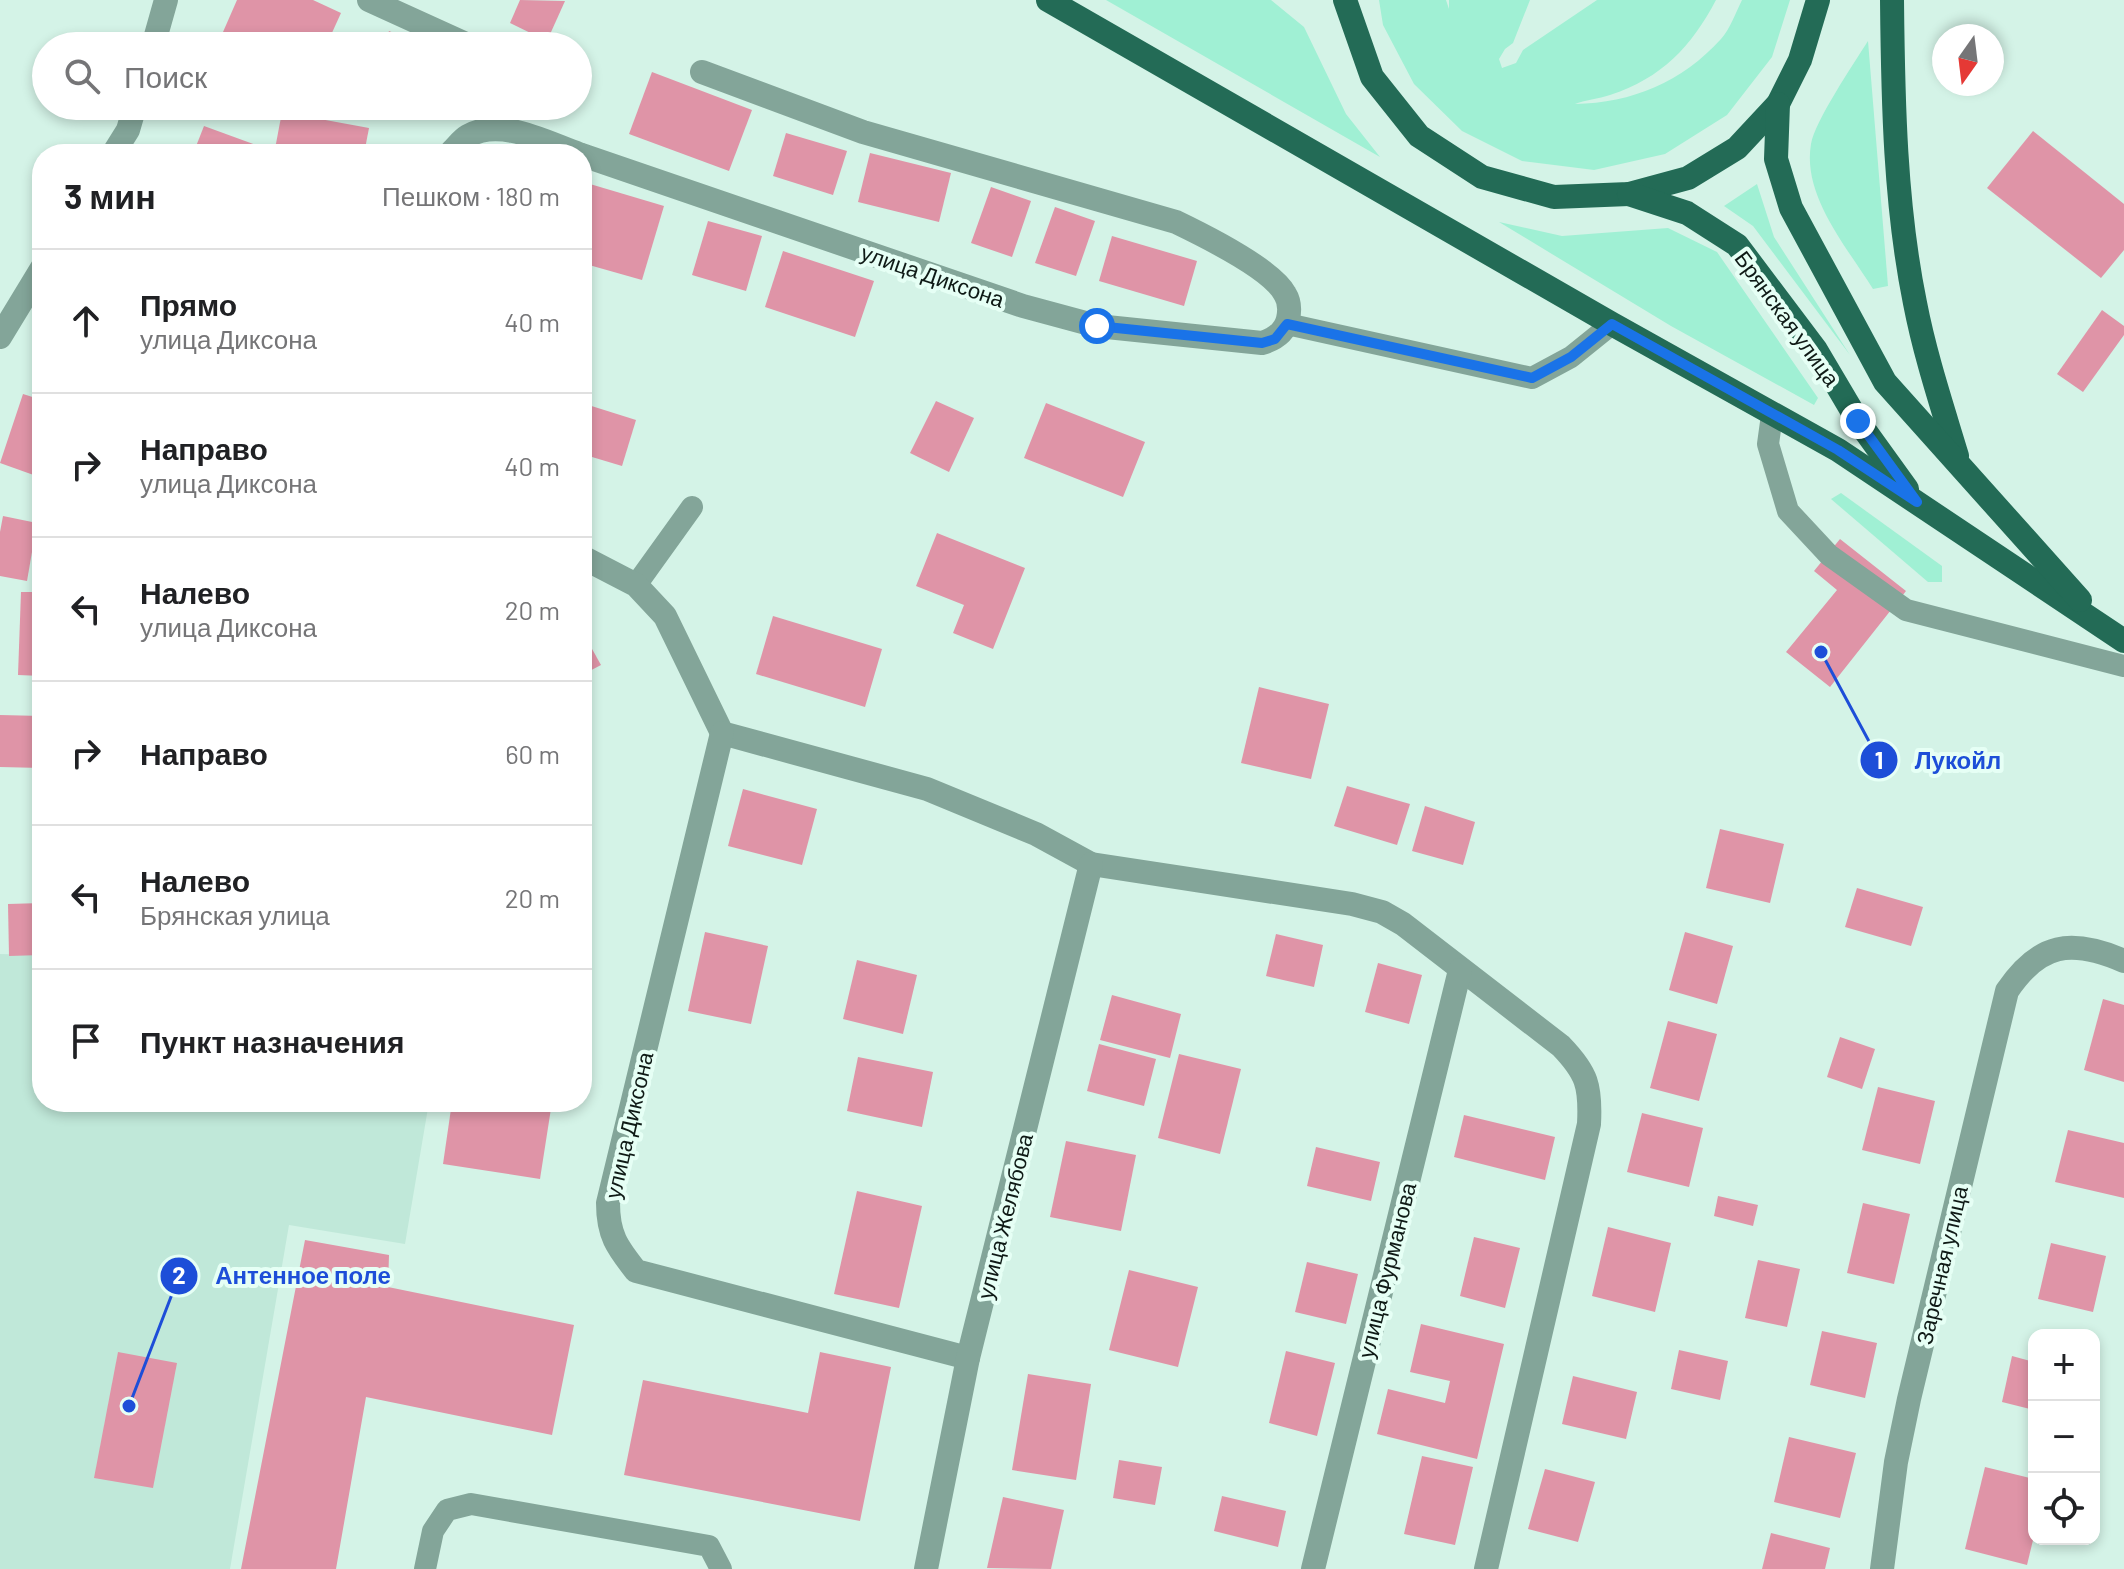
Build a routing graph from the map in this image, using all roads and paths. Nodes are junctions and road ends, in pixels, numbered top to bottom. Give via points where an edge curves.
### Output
1 (166, 0) edge
2 (369, 0) edge
3 (1048, 0) edge
4 (1818, 0) edge
5 (1892, 0) edge
6 (1341, 3) edge
7 (157, 32) edge
8 (439, 32) edge
9 (702, 72) dead end
10 (1778, 104) junction
11 (131, 120) edge
12 (487, 120) edge
13 (495, 120) edge
14 (119, 144) edge
15 (460, 144) edge
16 (551, 144) edge
17 (592, 158) edge
18 (1629, 194) junction
19 (32, 284) edge
20 (1287, 324) junction
21 (1612, 324) junction
22 (0, 337) edge
23 (1772, 415) junction
24 (1959, 462) junction
25 (1917, 502) junction
26 (692, 507) dead end
27 (592, 562) edge
28 (636, 585) junction
29 (2103, 626) junction
30 (2124, 641) edge
31 (2124, 666) edge
32 (722, 733) junction
33 (1091, 864) junction
34 (2124, 961) edge
35 (1460, 970) junction
36 (968, 1358) junction
37 (425, 1569) edge
38 (721, 1569) edge
39 (926, 1569) edge
40 (1313, 1569) edge
41 (1486, 1569) edge
42 (1882, 1569) edge

1 - 7 street
2 - 8 street
3 - 21 main road
4 - 10 main road via 1800,60
5 - 24 main road via 1899,188 1914,301
6 - 18 main road via 1372,77 1419,136 1482,177 1554,197
9 - 20 street via 863,132 1176,222 1259,269 1285,292
10 - 18 main road via 1725,156 1688,178
10 - 24 main road, Брянская улица via 1776,159 1791,208 1885,382
11 - 14 street
12 - 15 street, улица Диксона
13 - 16 street, улица Диксона
17 - 20 street, улица Диксона via 1023,306 1097,326 1262,343 1275,339
18 - 25 main road, Брянская улица via 1687,213 1737,245 1816,350 1858,421
19 - 22 street
20 - 21 lane via 1532,378 1571,357
21 - 23 main road
23 - 25 main road
23 - 31 lane via 1768,444 1788,511 1829,555 1906,610
24 - 29 main road, Брянская улица
25 - 29 main road, Брянская улица
26 - 28 lane
27 - 28 street
28 - 32 street via 665,616
29 - 30 main road, Брянская улица
32 - 33 street via 927,789 1036,834
32 - 36 street, улица Диксона via 608,1203 608,1225 618,1250 636,1271
33 - 35 street via 1382,912
33 - 36 street, улица Желябова
34 - 42 street, Заречная улица via 2074,947 2042,953 2022,968 2007,991 1909,1399
35 - 40 street, улица Фурманова
35 - 41 street via 1561,1046 1580,1066 1590,1097 1589,1124
36 - 39 street, улица Желябова
37 - 38 lane via 433,1531 447,1510 471,1504 709,1546

